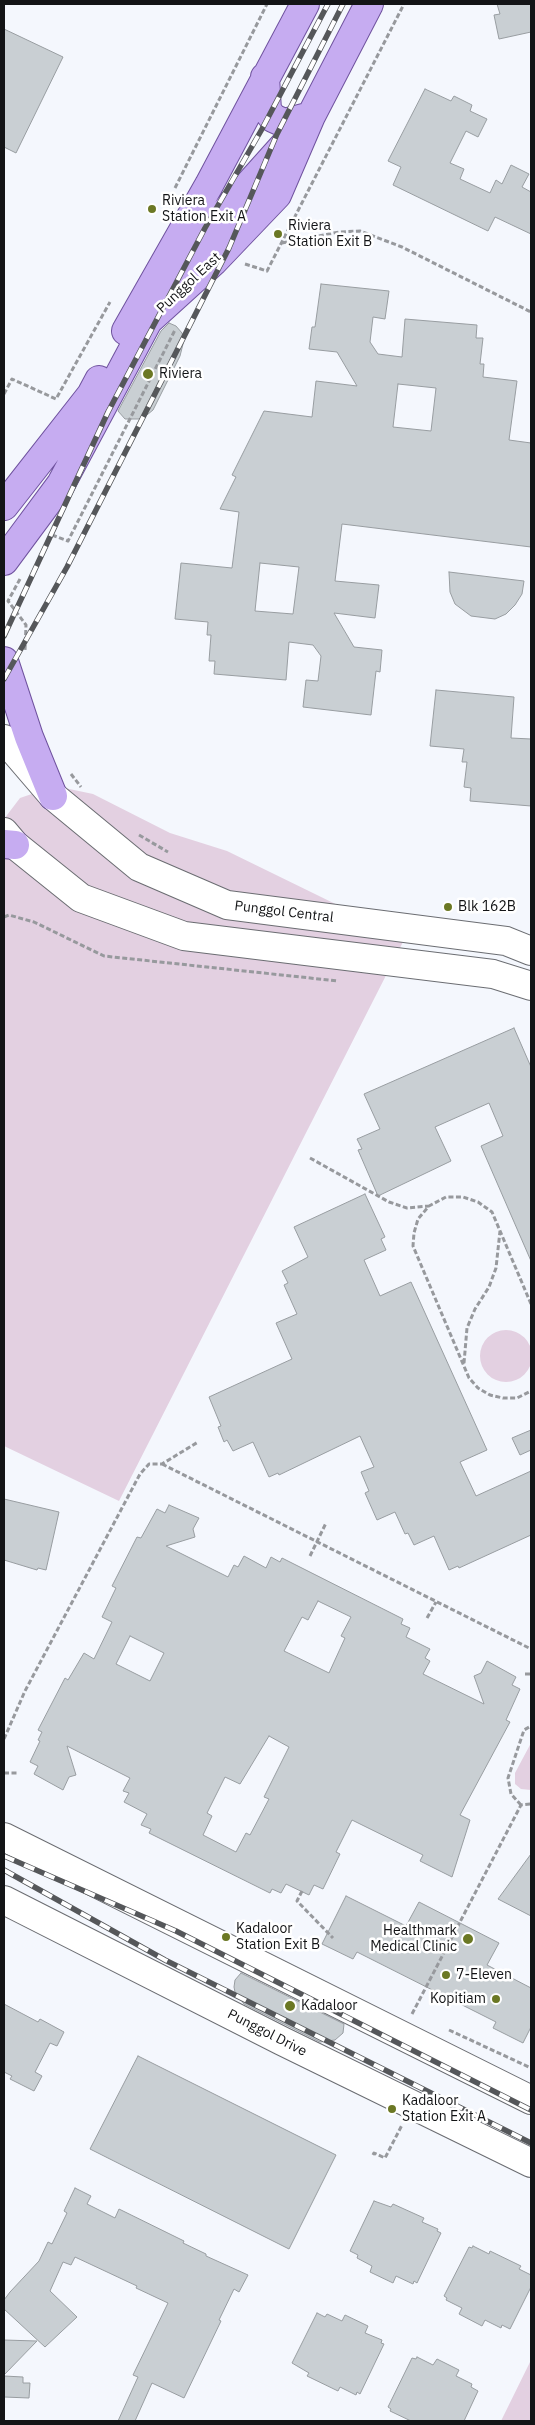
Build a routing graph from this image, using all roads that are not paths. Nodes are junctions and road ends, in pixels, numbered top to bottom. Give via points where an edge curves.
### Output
1 (305, 4) edge
2 (369, 4) edge
3 (265, 77) junction
4 (311, 116) junction
5 (4, 506) edge
6 (4, 560) edge
7 (14, 658) edge
8 (4, 739) edge
9 (53, 796) junction
10 (7, 840) edge
11 (531, 951) edge
12 (531, 986) edge
13 (4, 1837) edge
14 (4, 1900) edge
15 (531, 2100) edge
16 (531, 2163) edge

1 - 3 main road, Punggol East
2 - 4 main road, Punggol East
3 - 4 main road via 267,110 274,118 284,123
3 - 5 main road, Punggol East via 209,186 90,395
4 - 6 main road, Punggol East via 277,195 213,262 148,321 61,484
7 - 9 main road via 29,738
8 - 9 street, Punggol Central
9 - 11 street, Punggol Central via 139,867 227,905 506,941
10 - 12 street via 81,898 184,936 493,974
13 - 15 street
14 - 16 street, Punggol Drive

